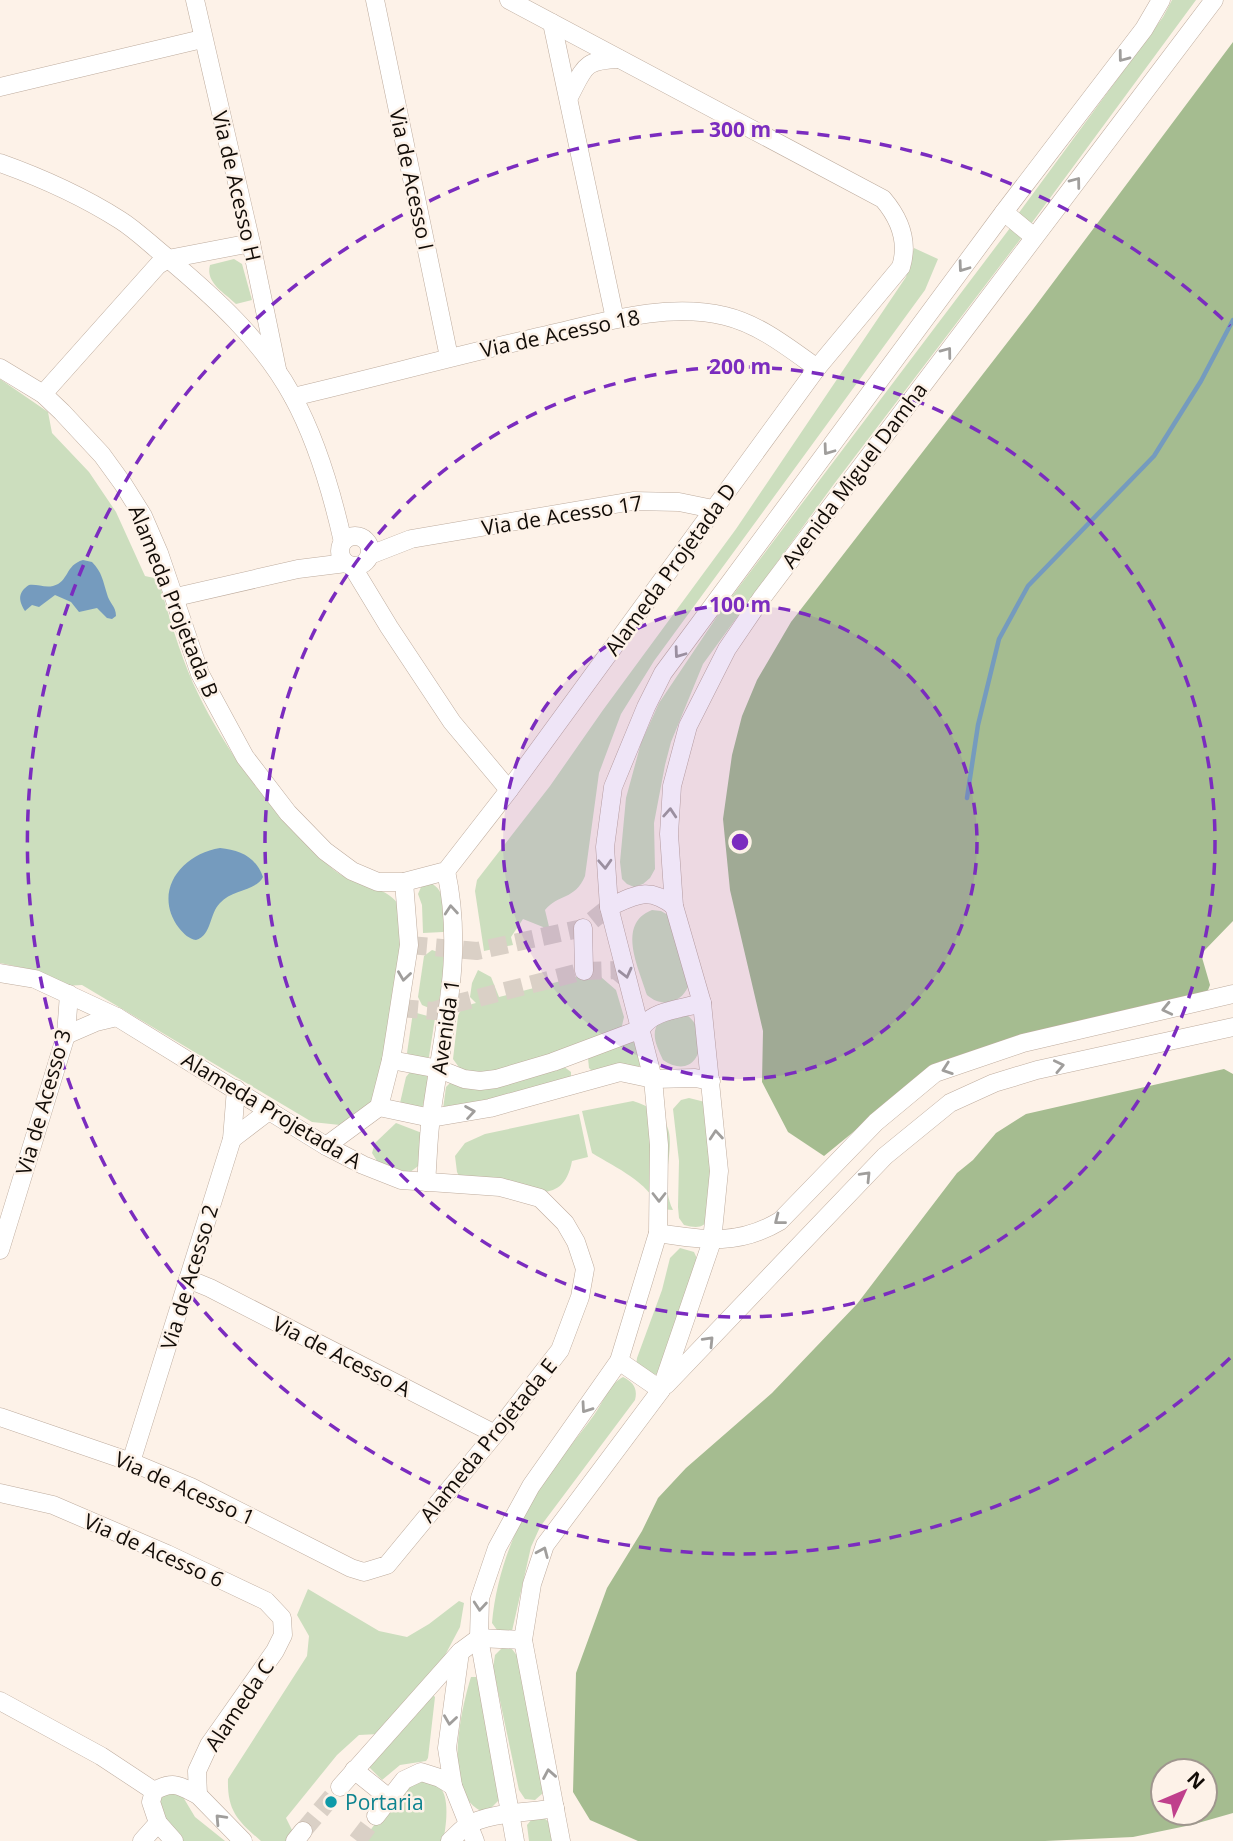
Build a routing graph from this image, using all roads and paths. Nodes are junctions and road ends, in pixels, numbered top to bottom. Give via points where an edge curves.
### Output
1 (195, 0) edge
2 (376, 0) edge
3 (509, 0) edge
4 (1161, 0) edge
5 (1214, 0) edge
6 (552, 23) junction
7 (202, 39) junction
8 (619, 59) junction
9 (0, 87) edge
10 (569, 97) junction
11 (0, 163) edge
12 (1004, 212) junction
13 (1034, 237) junction
14 (251, 243) junction
15 (168, 259) junction
16 (615, 319) junction
17 (449, 357) junction
18 (0, 368) edge
19 (817, 368) junction
20 (277, 373) junction
21 (43, 394) junction
22 (293, 397) junction
23 (713, 509) junction
24 (355, 551) junction
25 (176, 597) junction
26 (509, 790) junction
27 (446, 871) junction
28 (404, 882) junction
29 (610, 906) junction
30 (674, 906) junction
31 (583, 928) dead end
32 (584, 971) dead end
33 (0, 972) edge
34 (69, 994) junction
35 (1233, 994) edge
36 (702, 1003) junction
37 (117, 1017) junction
38 (1233, 1027) edge
39 (641, 1029) junction
40 (66, 1035) junction
41 (573, 1055) junction
42 (391, 1060) junction
43 (439, 1069) junction
44 (653, 1079) junction
45 (711, 1081) junction
46 (583, 1082) junction
47 (236, 1089) junction
48 (379, 1107) junction
49 (270, 1110) junction
50 (431, 1118) junction
51 (232, 1139) junction
52 (326, 1146) junction
53 (426, 1182) junction
54 (554, 1210) joint
55 (659, 1233) junction
56 (712, 1241) junction
57 (0, 1250) edge
58 (188, 1279) junction
59 (619, 1361) junction
60 (662, 1390) junction
61 (0, 1417) edge
62 (495, 1434) junction
63 (131, 1462) junction
64 (0, 1493) edge
65 (365, 1572) joint
66 (284, 1635) joint
67 (479, 1638) junction
68 (523, 1640) junction
69 (460, 1652) junction
70 (1, 1703) edge
71 (354, 1770) junction
72 (453, 1786) junction
73 (340, 1787) tunnel mouth
74 (154, 1791) junction
75 (198, 1796) junction
76 (389, 1798) junction
77 (555, 1808) junction
78 (509, 1814) junction
79 (376, 1816) tunnel mouth
80 (158, 1823) junction
81 (471, 1833) edge
82 (142, 1841) edge
83 (174, 1841) edge
84 (243, 1841) edge
85 (450, 1841) edge
86 (515, 1841) edge
87 (561, 1841) edge

1 - 7 street, Via de Acesso H
2 - 17 street, Via de Acesso I
3 - 6 street
4 -> 12 street, Avenida Miguel Damha via 1144,29
13 -> 5 street, Avenida Miguel Damha
6 - 8 street
6 - 10 street
7 - 9 street
7 - 14 street, Via de Acesso H
8 - 10 street via 597,60 584,69
8 - 19 street, Alameda Projetada D via 883,199 896,214 905,256 901,267
10 - 16 street
11 - 15 street via 123,221
12 - 13 street
12 -> 29 street, Avenida Miguel Damha via 663,673 613,787 604,847
30 -> 13 street, Avenida Miguel Damha via 668,834 672,786 688,726 727,649
14 - 15 street
14 - 20 street, Via de Acesso H
15 - 20 street via 239,323
15 - 21 street
16 - 17 street, Via de Acesso 18
16 - 19 street, Via de Acesso 18 via 676,310 725,316 753,325
17 - 22 street, Via de Acesso 18
18 - 21 street, Alameda Projetada B
19 - 23 street, Alameda Projetada D
20 - 22 street
21 - 25 street, Alameda Projetada B via 124,484 144,516
22 - 24 street
23 - 24 street, Via de Acesso 17 via 679,502 633,501
23 - 26 street, Alameda Projetada D
24 - 25 street, Via de Acesso 17
24 - 26 street via 389,627 452,722
25 - 28 street, Alameda Projetada B via 200,674 245,757 288,813 352,871 378,882
26 - 27 street, Alameda Projetada D
27 - 28 street
43 -> 27 street, Avenida 1 via 455,948
28 -> 42 street via 409,945
29 - 30 street via 647,892
29 -> 39 street, Avenida Miguel Damha
30 - 36 street, Avenida Miguel Damha
31 - 32 street
33 - 34 street, Alameda Projetada A via 35,979
34 - 37 street, Alameda Projetada A
34 - 40 street, Via de Acesso 3
35 -> 56 street via 1023,1042 935,1073 876,1122 780,1221 763,1231
36 - 39 street via 656,1015
36 - 45 street, Avenida Miguel Damha
37 - 40 street
37 - 47 street, Alameda Projetada A
60 -> 38 street via 885,1156 950,1103 1037,1070
39 - 41 street
39 - 44 street, Avenida Miguel Damha
40 - 57 street, Via de Acesso 3
41 - 43 street via 488,1080 464,1079
41 - 46 street
42 - 43 street
42 - 48 street
43 - 50 street, Avenida 1
44 - 45 street
44 - 46 street via 620,1072
44 -> 55 street, Avenida Miguel Damha
56 -> 45 street, Avenida Miguel Damha via 719,1171
50 -> 46 street via 491,1108
47 - 49 street, Alameda Projetada A
47 - 51 street, Via de Acesso 2
48 - 50 street
48 - 52 street
49 - 51 street
49 - 52 street, Alameda Projetada A
50 - 53 street, Avenida 1
51 - 58 street, Via de Acesso 2
52 - 53 street, Alameda Projetada A via 401,1180
53 - 54 street, Alameda Projetada A via 500,1187 540,1198
54 - 62 street, Alameda Projetada E via 576,1242 585,1269 580,1297 560,1350
55 - 56 street
55 - 59 street, Avenida Miguel Damha
56 - 60 street, Avenida Miguel Damha
58 - 62 street, Via de Acesso A
58 - 63 street, Via de Acesso 2
59 - 60 street
59 -> 67 street, Avenida Miguel Damha via 531,1486 497,1548 480,1598
68 -> 60 street, Avenida Miguel Damha via 531,1584 545,1545
61 - 63 street, Via de Acesso 1
62 - 65 street, Alameda Projetada E via 387,1565
63 - 65 street, Via de Acesso 1
64 - 66 street, Via de Acesso 6 via 53,1506 266,1601 282,1618
66 - 75 street, Alameda C via 209,1745 197,1771
67 - 68 street
67 - 69 street
67 - 78 street, Avenida Miguel Damha
77 -> 68 street, Avenida Miguel Damha
69 - 71 street
69 -> 72 street via 447,1748
70 - 74 street via 101,1756
71 - 73 street
71 - 76 street
72 - 76 street via 421,1772 404,1780
72 - 81 street
74 - 75 street via 176,1783
74 - 80 street via 151,1802
84 -> 75 street
76 - 79 street
77 - 78 street
77 - 87 street, Avenida Miguel Damha
78 - 81 street
78 - 86 street, Avenida Miguel Damha
80 - 82 street
80 - 83 street
81 - 85 street

